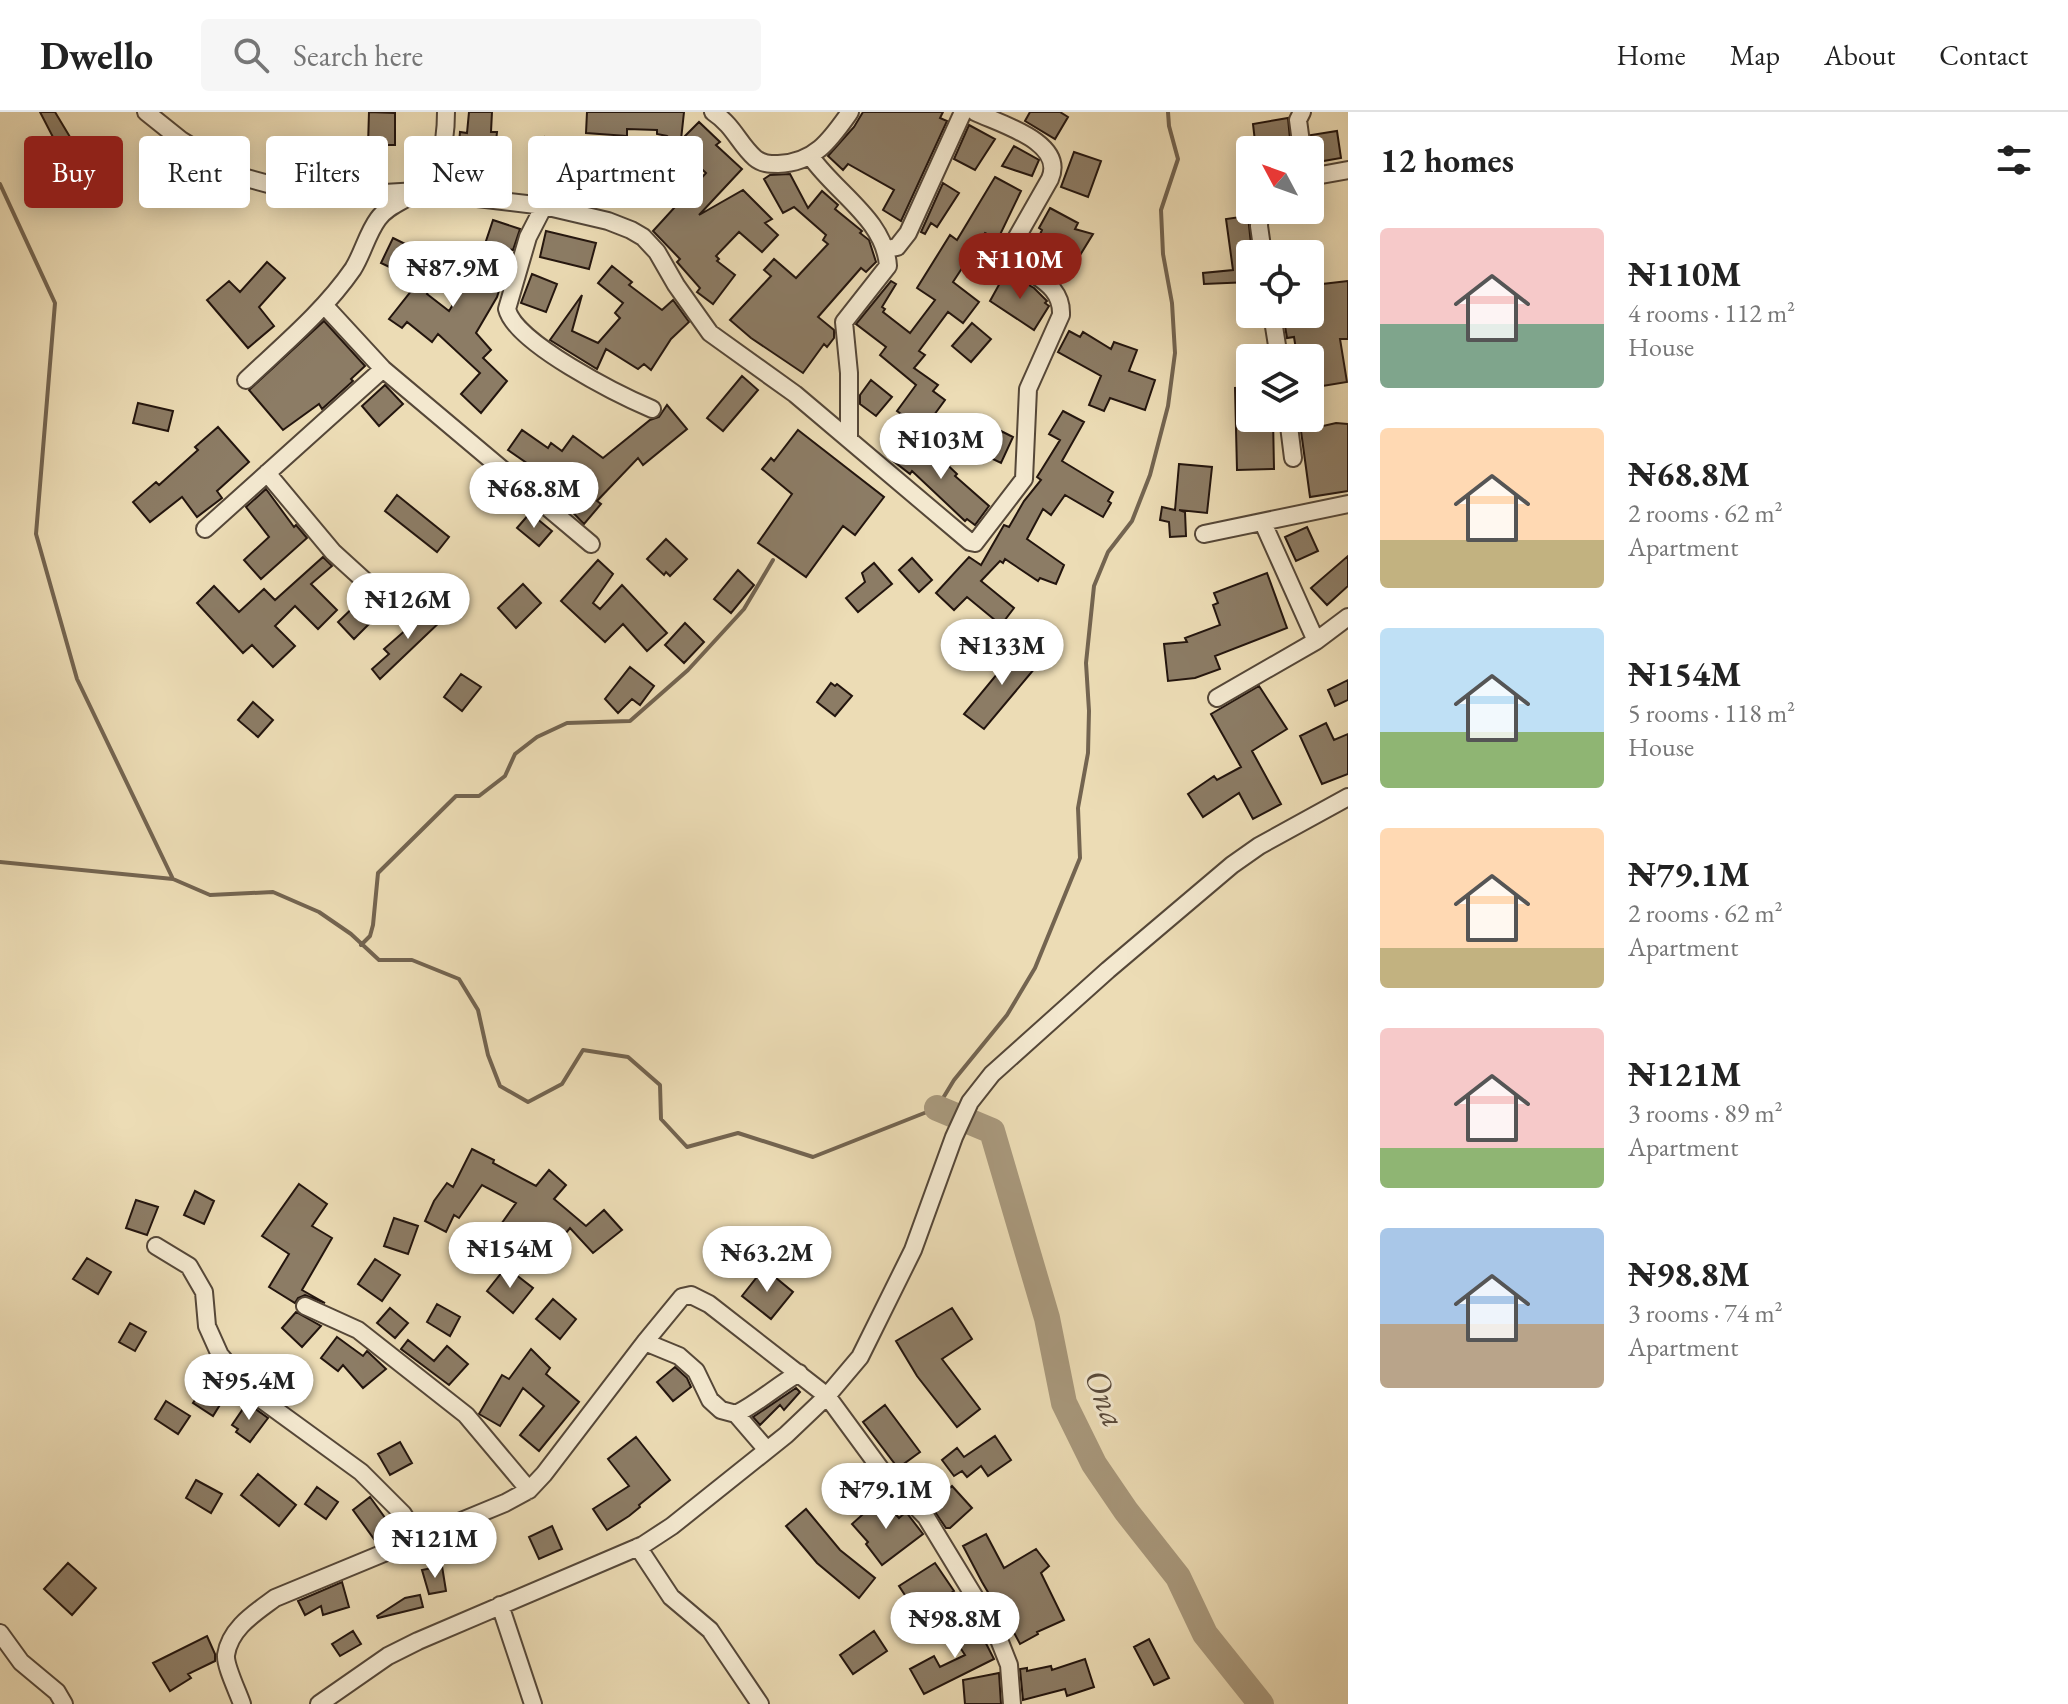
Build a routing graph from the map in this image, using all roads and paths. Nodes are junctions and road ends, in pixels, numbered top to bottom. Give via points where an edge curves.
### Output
1 (146, 112) edge
2 (446, 112) edge
3 (713, 112) edge
4 (850, 112) edge
5 (963, 112) edge
6 (975, 112) edge
7 (1302, 112) edge
8 (445, 136) edge
9 (1300, 136) edge
10 (811, 157) junction
11 (1348, 170) edge
12 (1324, 174) edge
13 (404, 192) edge
14 (404, 199) edge
15 (543, 208) edge
16 (553, 208) edge
17 (887, 249) junction
18 (324, 305) junction
19 (383, 369) junction
20 (246, 380) dead end
21 (652, 409) dead end
22 (1290, 432) edge
23 (849, 438) junction
24 (1293, 458) dead end
25 (267, 473) junction
26 (1348, 504) edge
27 (1263, 523) junction
28 (205, 529) dead end
29 (1204, 534) dead end
30 (591, 544) dead end
31 (400, 613) dead end
32 (1348, 617) edge
33 (1316, 641) junction
34 (1217, 698) dead end
35 (1348, 797) edge
36 (156, 1246) dead end
37 (305, 1306) dead end
38 (645, 1342) junction
39 (799, 1373) junction
40 (827, 1396) junction
41 (736, 1414) junction
42 (767, 1450) junction
43 (529, 1490) junction
44 (418, 1538) junction
45 (638, 1547) junction
46 (500, 1605) junction
47 (0, 1633) edge
48 (64, 1704) edge
49 (242, 1704) edge
50 (319, 1704) edge
51 (533, 1704) edge
52 (760, 1704) edge
53 (1012, 1704) edge

1 - 13 street via 239,176 316,197
2 - 8 street
3 - 10 street via 734,129 756,159 783,164
4 - 10 street
5 - 17 street via 908,233 897,247
6 - 23 street via 1030,137 1045,148 1054,169 1013,244 1015,260 1048,283 1062,303 1028,389 1024,479 975,543 970,542
7 - 9 street
10 - 17 street
11 - 12 street
14 - 18 street via 377,220 354,267
15 - 21 street via 533,223 507,309 510,320 560,360
16 - 23 street via 608,221 643,237 710,333
17 - 23 street via 888,266 844,322
18 - 19 street
18 - 20 street
19 - 25 street
19 - 30 street
22 - 24 street
25 - 28 street
25 - 31 street via 333,552
26 - 27 street
27 - 29 street
27 - 33 street
32 - 33 street
33 - 34 street
35 - 40 street via 1232,865 992,1074 970,1102 954,1137 913,1250 881,1318 860,1357
36 - 44 street via 189,1266 204,1292 207,1326 220,1355 251,1392 361,1472 403,1514
37 - 43 street via 358,1330 466,1415
38 - 39 street via 682,1297 691,1295
38 - 41 street via 679,1356 696,1371 716,1405
38 - 43 street
39 - 40 street
39 - 41 street
40 - 42 street
40 - 53 street via 885,1475 938,1532 996,1632 1009,1665
41 - 42 street
42 - 45 street
43 - 44 street
44 - 49 street via 275,1598 246,1619 226,1657
45 - 46 street
45 - 52 street via 671,1597 710,1630
46 - 50 street via 388,1656
46 - 51 street
47 - 48 street

